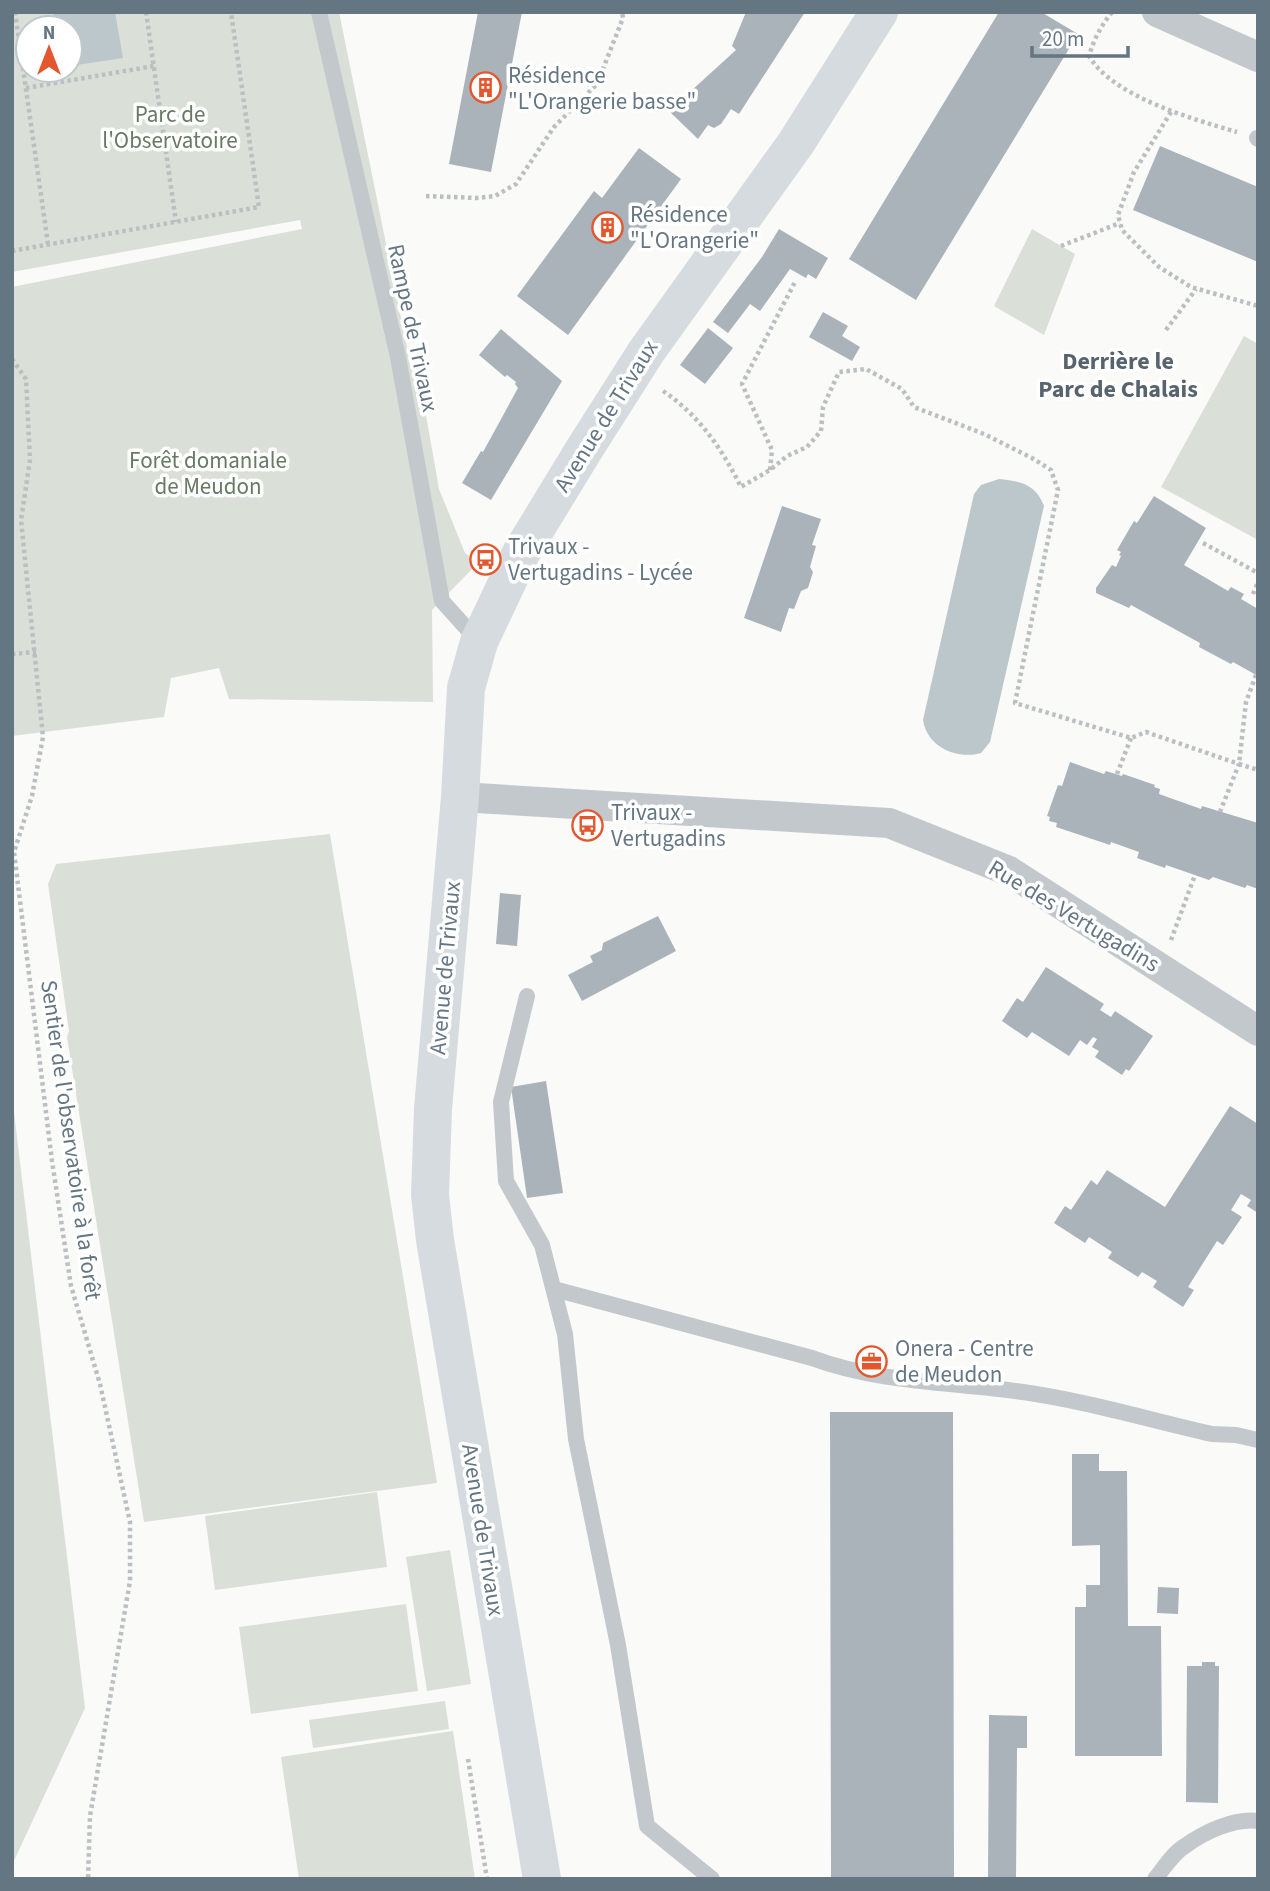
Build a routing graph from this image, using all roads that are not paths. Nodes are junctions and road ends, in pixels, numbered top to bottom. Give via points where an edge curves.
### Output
1 (319, 12) edge
2 (879, 12) edge
3 (1157, 12) edge
4 (1258, 57) edge
5 (479, 642) junction
6 (460, 797) junction
7 (527, 996) dead end
8 (1258, 1031) edge
9 (554, 1289) junction
10 (1258, 1440) edge
11 (1258, 1821) edge
12 (542, 1879) edge
13 (712, 1879) edge
14 (1155, 1879) edge

1 - 5 lane, Rampe de Trivaux via 398,357 442,601
2 - 5 main road, Avenue de Trivaux via 796,144 632,373 521,553
3 - 4 street
5 - 6 main road, Avenue de Trivaux via 466,688
6 - 8 street, Rue des Vertugadins via 889,823 1009,871
6 - 12 main road, Avenue de Trivaux via 430,1195
7 - 9 lane via 501,1102 506,1181 542,1245
9 - 10 lane via 845,1370 1023,1392
9 - 13 lane via 565,1334 576,1439 618,1645 647,1826
11 - 14 lane via 1226,1825 1183,1846

